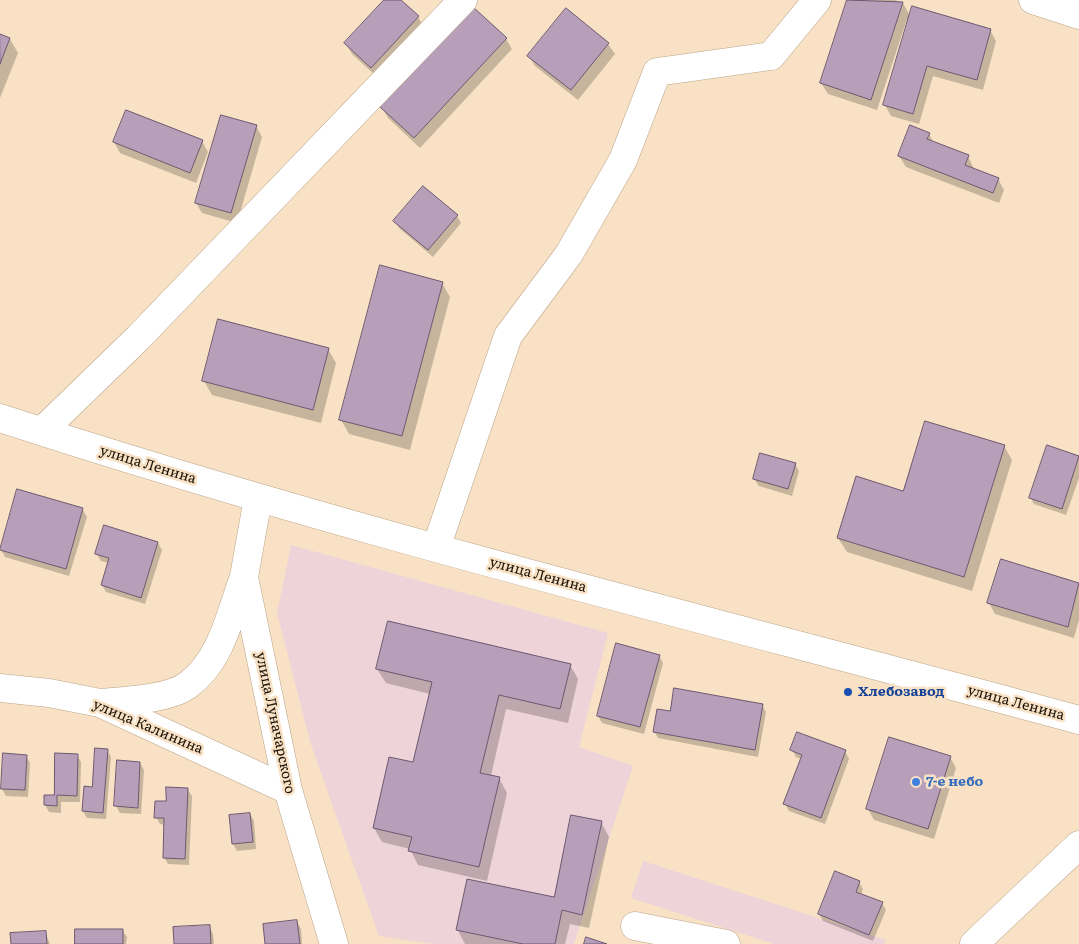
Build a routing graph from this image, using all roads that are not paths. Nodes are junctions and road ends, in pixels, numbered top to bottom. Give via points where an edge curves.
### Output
1 (463, 0) edge
2 (817, 0) edge
3 (1033, 0) edge
4 (1079, 15) edge
5 (0, 418) edge
6 (42, 432) junction
7 (258, 498) junction
8 (436, 548) junction
9 (244, 577) junction
10 (0, 688) edge
11 (100, 703) junction
12 (1079, 720) edge
13 (288, 790) junction
14 (1079, 844) edge
15 (635, 926) dead end
16 (334, 944) edge
17 (726, 944) edge
18 (974, 944) edge

1 - 6 street via 138,338
2 - 8 street via 771,56 656,72 623,160 570,254 508,336
3 - 4 street
5 - 6 street, улица Ленина
6 - 7 street, улица Ленина
7 - 8 street, улица Ленина
7 - 9 street, улица Луначарского
8 - 12 street, улица Ленина
9 - 11 street via 214,659 187,686 150,698
9 - 13 street, улица Луначарского
10 - 11 street, улица Калинина
11 - 13 street, улица Калинина
13 - 16 street, улица Луначарского
14 - 18 street
15 - 17 street

